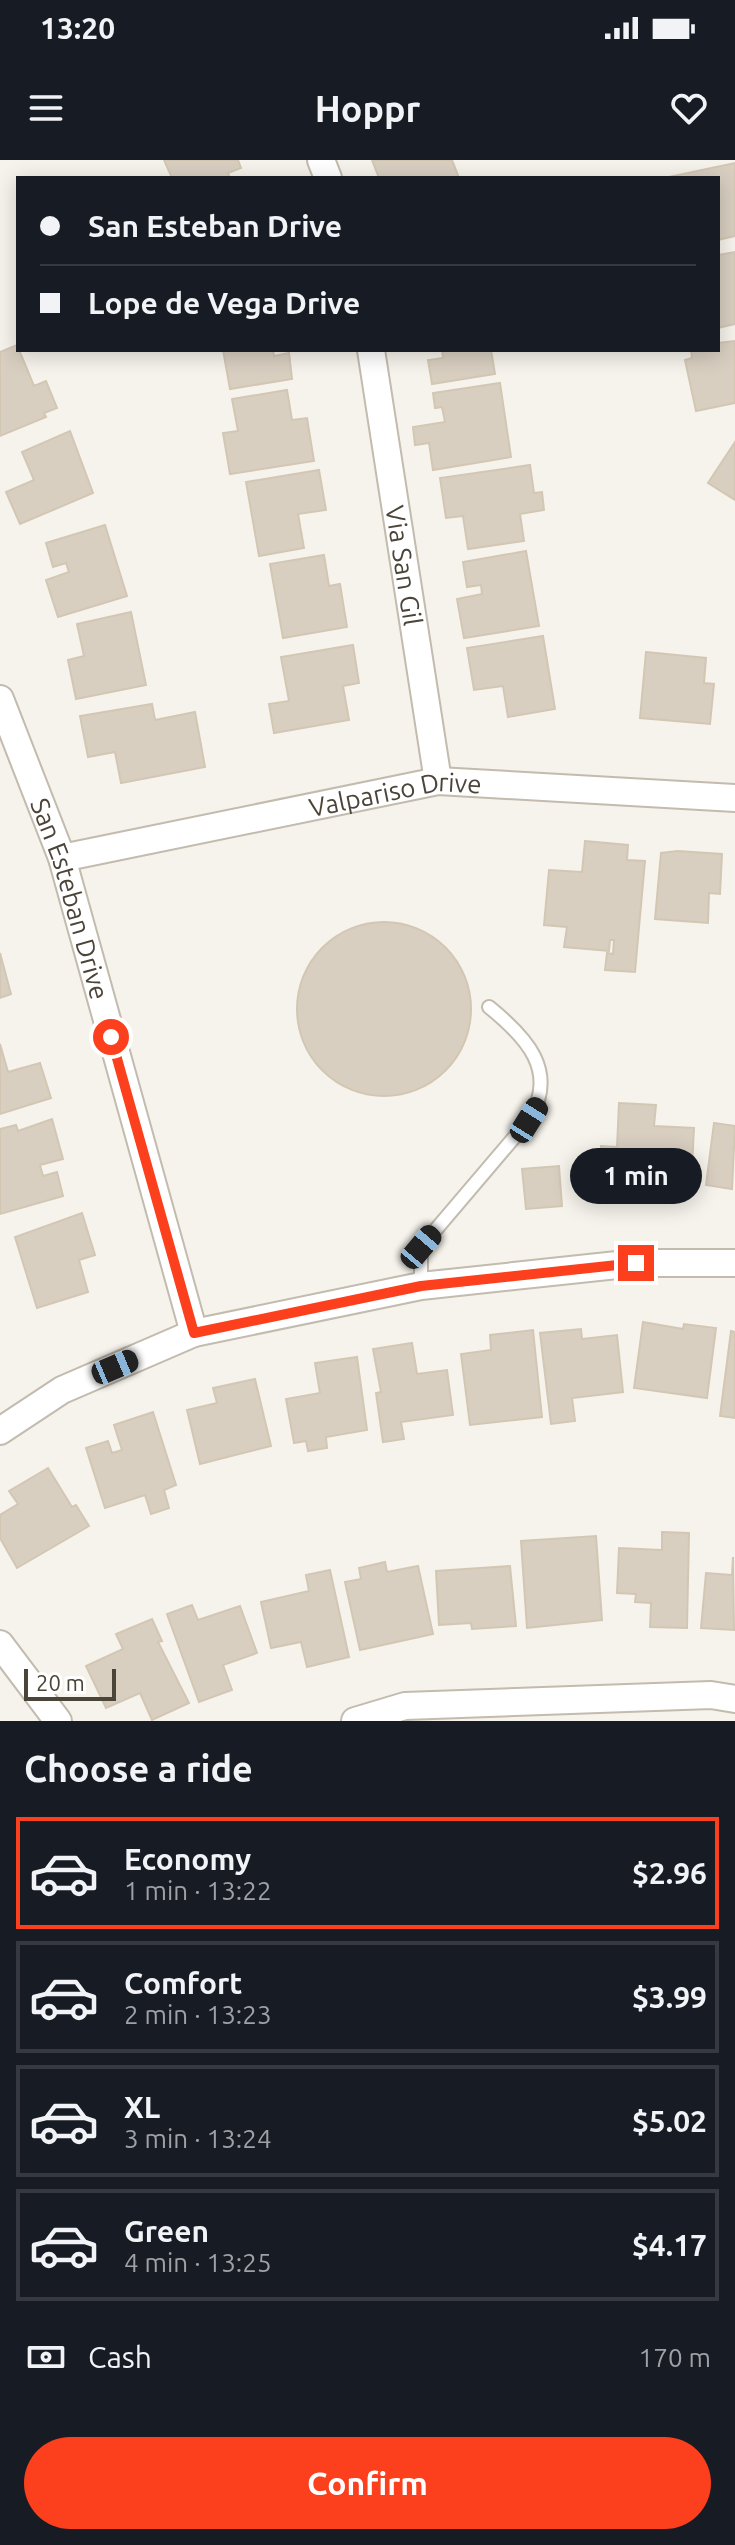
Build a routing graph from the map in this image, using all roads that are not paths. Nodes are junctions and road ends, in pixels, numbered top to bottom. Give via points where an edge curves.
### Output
1 (371, 352) edge
2 (0, 699) edge
3 (438, 781) junction
4 (735, 798) edge
5 (62, 858) junction
6 (489, 1007) dead end
7 (735, 1263) edge
8 (421, 1286) junction
9 (194, 1333) junction
10 (0, 1431) edge
11 (0, 1644) edge
12 (735, 1699) edge
13 (58, 1721) edge
14 (355, 1721) edge

1 - 3 street, Via San Gil
2 - 5 street, San Esteban Drive
3 - 4 street, Valpariso Drive
3 - 5 street, Valpariso Drive
5 - 9 street, San Esteban Drive
6 - 8 lane via 525,1039 536,1058 540,1102 421,1247
7 - 8 street via 636,1263
8 - 9 street
9 - 10 street via 62,1390
11 - 13 street
12 - 14 street via 711,1695 405,1706

